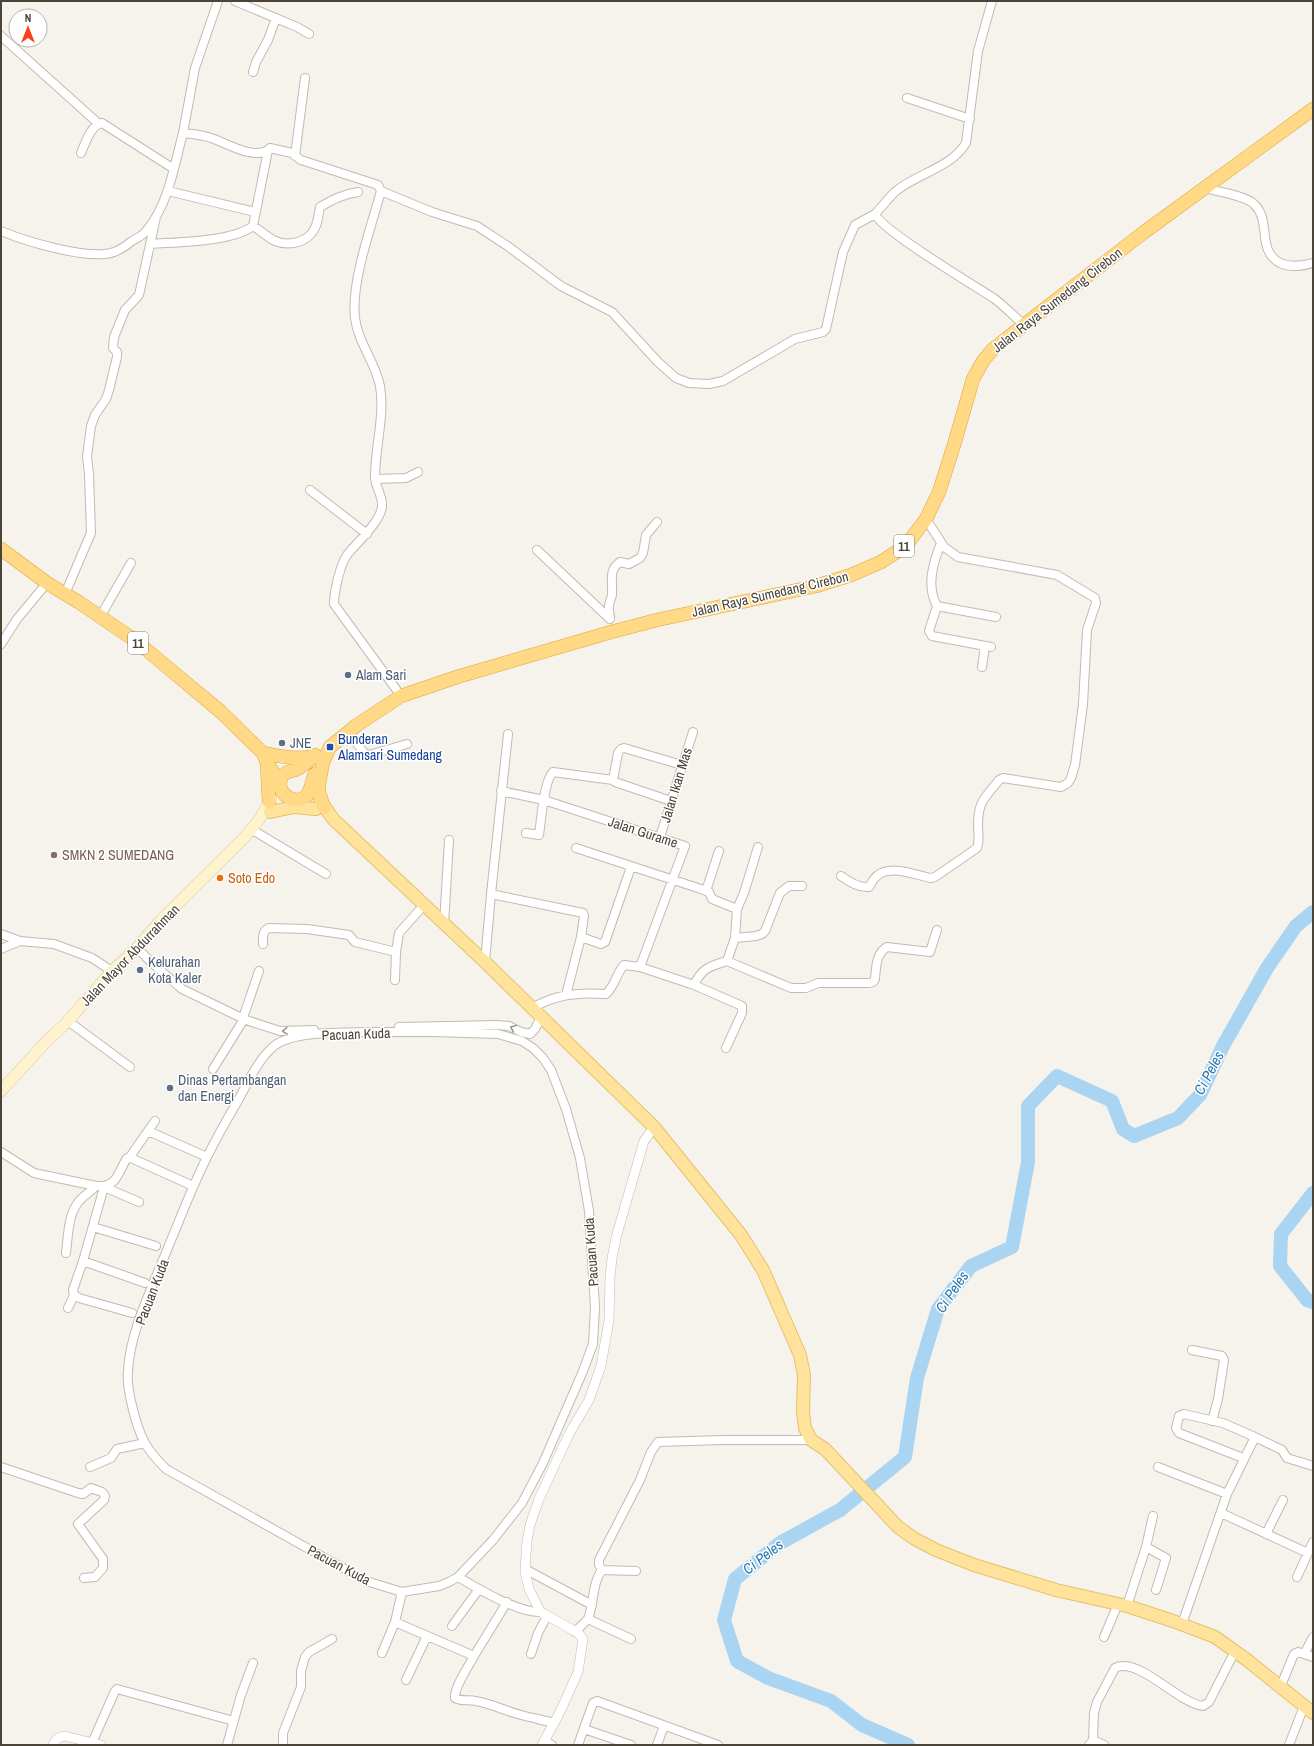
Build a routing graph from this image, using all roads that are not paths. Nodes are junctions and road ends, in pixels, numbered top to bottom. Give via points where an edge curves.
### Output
1 (218, 1) edge
2 (235, 1) edge
3 (992, 1) edge
4 (276, 18) junction
5 (309, 34) dead end
6 (1, 36) edge
7 (253, 72) dead end
8 (305, 78) dead end
9 (907, 98) dead end
10 (1313, 109) edge
11 (970, 119) junction
12 (99, 124) junction
13 (183, 133) junction
14 (268, 150) junction
15 (81, 153) dead end
16 (295, 156) junction
17 (174, 169) junction
18 (1205, 188) junction
19 (381, 191) junction
20 (168, 192) junction
21 (358, 192) dead end
22 (255, 212) junction
23 (875, 214) junction
24 (156, 217) junction
25 (253, 226) junction
26 (1, 231) edge
27 (151, 244) junction
28 (1313, 263) edge
29 (1025, 326) junction
30 (418, 472) dead end
31 (375, 478) junction
32 (310, 490) dead end
33 (926, 520) junction
34 (657, 522) dead end
35 (367, 534) junction
36 (941, 543) junction
37 (1, 549) edge
38 (537, 550) dead end
39 (131, 563) dead end
40 (47, 583) junction
41 (65, 594) junction
42 (937, 606) junction
43 (100, 617) junction
44 (996, 617) dead end
45 (611, 625) junction
46 (1, 644) edge
47 (982, 668) dead end
48 (401, 696) junction
49 (348, 732) junction
50 (693, 732) dead end
51 (508, 734) dead end
52 (407, 744) dead end
53 (322, 756) junction
54 (268, 757) junction
55 (682, 765) junction
56 (296, 770) junction
57 (613, 780) junction
58 (280, 782) junction
59 (311, 784) junction
60 (501, 791) junction
61 (294, 800) junction
62 (544, 800) junction
63 (671, 801) junction
64 (270, 807) junction
65 (320, 809) junction
66 (251, 829) junction
67 (526, 833) dead end
68 (660, 837) junction
69 (449, 840) dead end
70 (576, 848) dead end
71 (758, 848) dead end
72 (720, 851) dead end
73 (631, 867) junction
74 (326, 874) dead end
75 (841, 876) dead end
76 (671, 879) junction
77 (802, 886) dead end
78 (706, 890) junction
79 (491, 894) junction
80 (424, 905) junction
81 (737, 909) junction
82 (444, 924) junction
83 (937, 930) dead end
84 (1, 934) edge
85 (581, 937) junction
86 (735, 938) junction
87 (20, 941) junction
88 (263, 944) dead end
89 (137, 948) junction
90 (1, 949) edge
91 (396, 952) junction
92 (727, 961) junction
93 (485, 962) junction
94 (640, 967) junction
95 (112, 971) junction
96 (259, 971) dead end
97 (395, 980) dead end
98 (694, 985) junction
99 (566, 995) junction
100 (532, 1008) junction
101 (541, 1017) junction
102 (243, 1018) junction
103 (68, 1021) junction
104 (726, 1048) dead end
105 (130, 1067) dead end
106 (213, 1069) dead end
107 (1, 1091) edge
108 (154, 1121) dead end
109 (654, 1127) junction
110 (148, 1132) junction
111 (1, 1152) edge
112 (207, 1157) junction
113 (129, 1158) junction
114 (100, 1186) junction
115 (193, 1186) junction
116 (139, 1202) dead end
117 (93, 1227) junction
118 (156, 1246) dead end
119 (66, 1253) dead end
120 (83, 1261) junction
121 (145, 1283) dead end
122 (74, 1295) junction
123 (68, 1308) dead end
124 (132, 1313) dead end
125 (1192, 1350) dead end
126 (1212, 1421) junction
127 (1255, 1437) junction
128 (811, 1440) junction
129 (144, 1443) junction
130 (1244, 1458) junction
131 (1313, 1466) edge
132 (1, 1467) edge
133 (90, 1467) dead end
134 (1158, 1467) dead end
135 (1227, 1494) junction
136 (1283, 1500) dead end
137 (1221, 1513) junction
138 (1153, 1516) dead end
139 (1266, 1534) junction
140 (1313, 1542) edge
141 (1146, 1547) junction
142 (1308, 1553) junction
143 (525, 1569) junction
144 (602, 1570) junction
145 (636, 1571) dead end
146 (458, 1577) junction
147 (84, 1578) dead end
148 (1297, 1578) dead end
149 (479, 1589) junction
150 (1156, 1590) dead end
151 (402, 1592) junction
152 (506, 1602) junction
153 (592, 1605) junction
154 (1123, 1605) junction
155 (544, 1614) junction
156 (588, 1619) junction
157 (395, 1622) junction
158 (1182, 1624) junction
159 (452, 1626) dead end
160 (575, 1632) junction
161 (427, 1636) junction
162 (1104, 1637) dead end
163 (1313, 1637) edge
164 (332, 1639) dead end
165 (631, 1639) dead end
166 (1234, 1651) junction
167 (382, 1653) dead end
168 (531, 1654) dead end
169 (1304, 1654) junction
170 (474, 1656) junction
171 (1313, 1657) edge
172 (253, 1662) dead end
173 (406, 1680) dead end
174 (1280, 1688) junction
175 (1308, 1710) edge
176 (234, 1721) junction
177 (554, 1723) junction
178 (664, 1726) junction
179 (584, 1729) junction
180 (1091, 1742) edge
181 (97, 1744) edge
182 (546, 1744) edge
183 (53, 1745) edge
184 (227, 1745) edge
185 (283, 1745) edge
186 (578, 1745) edge
187 (631, 1745) edge
188 (657, 1745) edge
189 (718, 1745) edge
190 (1104, 1745) edge
191 (1289, 1745) edge

1 - 13 street via 195,68
2 - 4 street
3 - 11 street via 978,51
4 - 5 street
4 - 7 street
6 - 12 street
8 - 16 street
9 - 11 street
10 - 18 highway, Jalan Raya Sumedang Cirebon / 11
11 - 23 street via 968,139 963,148 944,164 897,190
12 - 15 street via 92,131
12 - 17 street via 110,128
13 - 14 street via 211,138 259,154
13 - 17 street
14 - 16 street via 270,148
14 - 22 street
16 - 19 street via 300,160 378,185
17 - 20 street
18 - 28 street via 1240,197 1254,204 1262,217 1268,250 1275,260 1292,266
18 - 29 highway, Jalan Raya Sumedang Cirebon / 11
19 - 23 street via 432,212 477,226 510,247 561,286 612,312 676,378 689,383 709,384 723,381 796,339 826,329 843,252 855,225
19 - 31 street via 355,286 355,318 359,337 374,363 380,387 381,413
20 - 22 street
20 - 24 street
21 - 25 street via 346,194 320,207 317,223 311,234 298,242 284,243 273,240
22 - 25 street
23 - 29 street via 881,222 996,301
24 - 26 street via 146,232 114,252 102,254 87,254 42,244
24 - 27 street
25 - 27 street via 212,239
27 - 41 street via 139,295 125,310 114,337 113,348 117,352 117,357 109,390 91,426 87,457 90,533
29 - 33 highway, Jalan Raya Sumedang Cirebon / 11 via 993,349 982,361 973,379 954,445
30 - 31 street via 406,478
31 - 35 street via 382,509
32 - 35 street
33 - 36 street
33 - 45 highway, Jalan Raya Sumedang Cirebon / 11 via 898,551 881,562 851,575 816,586 657,620
34 - 45 street via 646,535 640,558 629,564 620,562 615,565 609,606
35 - 48 street via 347,556 339,571 334,604
36 - 42 street via 931,578 932,594
36 - 75 street via 958,557 1057,575 1095,598 1096,603 1087,630 1083,704 1072,778 1061,787 1003,778 999,780 982,800 977,848 935,877 893,870 884,871 866,887 850,883
37 - 40 highway, 11
38 - 45 street
39 - 43 street
40 - 41 highway, 11
40 - 46 street via 17,619
41 - 43 highway, 11
42 - 44 street
42 - 47 street via 929,631 932,636 988,646
43 - 54 highway, 11 via 136,641 221,712
45 - 48 highway, Jalan Raya Sumedang Cirebon / 11
48 - 49 highway, Jalan Raya Sumedang Cirebon / 11
49 - 52 street via 364,753 369,755
49 - 53 highway, Jalan Raya Sumedang Cirebon / 11
50 - 55 street, Jalan Ikan Mas
51 - 60 street
53 - 54 highway via 298,759
53 - 56 highway, 11
53 - 59 highway, 11
53 - 65 highway
54 - 56 highway, 11
54 - 58 highway, 11
54 - 64 highway
55 - 57 street via 621,748
55 - 63 street, Jalan Ikan Mas
56 - 58 highway, 11 via 288,772
56 - 59 highway, 11 via 308,776
57 - 62 street via 554,772 550,776
57 - 63 street
58 - 61 highway, 11 via 285,796
58 - 64 main road, Jalan Mayor Abdurrahman
59 - 61 highway, 11 via 308,794
59 - 65 main road
60 - 62 street, Jalan Gurame
60 - 79 street
61 - 64 main road
61 - 65 main road
62 - 67 street via 539,835
62 - 68 street, Jalan Gurame
63 - 68 street, Jalan Ikan Mas
64 - 65 main road
64 - 66 main road, Jalan Mayor Abdurrahman
65 - 80 main road
66 - 74 street
66 - 89 main road, Jalan Mayor Abdurrahman
68 - 76 street, Jalan Gurame via 684,846
69 - 82 street
70 - 73 street
71 - 81 street
72 - 78 street
73 - 76 street
73 - 85 street via 605,942 601,944
76 - 78 street
76 - 94 street, Jalan Gurame
77 - 86 street via 789,886 780,893 762,934
78 - 81 street via 712,899
79 - 85 street via 583,913
79 - 93 street
80 - 82 main road
80 - 91 street via 399,933
81 - 86 street
82 - 93 main road
83 - 92 street via 930,952 887,947 882,949 875,979 869,983 818,983 806,988 791,988
84 - 87 street
85 - 99 street
86 - 92 street
87 - 90 street
87 - 95 street via 54,944 72,949
88 - 91 street via 264,931 269,928 306,929 349,935 355,942
89 - 95 main road, Jalan Mayor Abdurrahman
89 - 102 street via 182,989
91 - 97 street
92 - 98 street via 704,970
93 - 100 main road
94 - 98 street
94 - 99 street via 624,965 618,972 612,989 606,994 580,992
95 - 103 main road, Jalan Mayor Abdurrahman
96 - 102 street
98 - 104 street via 742,1006 742,1013
99 - 100 street via 547,999
100 - 101 main road
101 -> 102 street via 533,1032 526,1034 512,1027 497,1025 280,1031
101 - 109 main road
102 - 106 street
103 - 105 street
103 - 107 main road, Jalan Mayor Abdurrahman
108 - 110 street
109 - 128 main road via 741,1235 763,1270 800,1355 804,1376 804,1420
109 - 143 street via 644,1141 616,1240 601,1366 589,1400 569,1434 539,1498 530,1525
110 - 112 street
110 - 113 street
111 - 114 street via 34,1173
112 - 115 street, Pacuan Kuda
112 - 146 street, Pacuan Kuda via 258,1065 274,1047 284,1040 298,1036 382,1032 498,1034 522,1041 543,1058 551,1070 566,1109 587,1192 595,1307 593,1344 557,1431 522,1503 493,1540
113 - 114 street via 114,1181
113 - 115 street
114 - 116 street
114 - 117 street
114 - 119 street via 84,1195 77,1204
115 - 129 street, Pacuan Kuda via 153,1283 131,1351 127,1372 129,1392
117 - 118 street
117 - 120 street
120 - 121 street
120 - 122 street via 73,1290
122 - 123 street
122 - 124 street
125 - 126 street via 1222,1356 1224,1360
126 - 127 street
126 - 130 street via 1182,1414 1176,1430
127 - 130 street
127 - 131 street via 1282,1450 1287,1458
128 - 144 street via 658,1442 599,1560
128 - 154 main road via 825,1449 898,1526 915,1539 974,1565 1056,1590
129 - 133 street via 117,1450 111,1458
129 - 151 street, Pacuan Kuda via 166,1469 366,1581
130 - 135 street
132 - 147 street via 78,1493 83,1494 91,1488 104,1494 104,1500 78,1524 103,1559 103,1568 95,1577
134 - 135 street
135 - 137 street
136 - 139 street
137 - 139 street
137 - 158 street
138 - 141 street
139 - 142 street
140 - 142 street
141 - 150 street via 1166,1558
141 - 154 street
142 - 148 street
143 - 153 street
143 - 155 street via 529,1589
144 - 145 street
144 - 153 street
146 - 149 street
146 - 151 street, Pacuan Kuda via 439,1586
149 - 152 street
149 - 159 street
151 - 157 street
152 - 155 street via 530,1612
152 - 170 street
153 - 156 street
154 - 158 main road
154 - 162 street
155 - 160 street
155 - 168 street
156 - 160 street
156 - 165 street
157 - 161 street
157 - 167 street
158 - 166 main road via 1215,1637
160 - 177 street via 583,1640 581,1661
161 - 170 street
161 - 173 street
163 - 169 street
164 - 185 street via 305,1657 300,1687 283,1732
166 - 174 main road
166 - 180 street via 1209,1702 1203,1706 1170,1690 1135,1668 1120,1665 1115,1668 1097,1702
169 - 171 street
169 - 174 street via 1294,1654
170 - 177 street via 457,1688 454,1696 456,1699 482,1702
172 - 176 street
174 - 175 main road
175 - 191 street
176 - 181 street via 117,1689
176 - 184 street
177 - 182 street
178 - 179 street via 597,1701 593,1704
178 - 188 street
178 - 189 street
179 - 186 street
179 - 187 street
180 - 190 street
181 - 183 street via 65,1736 59,1737

